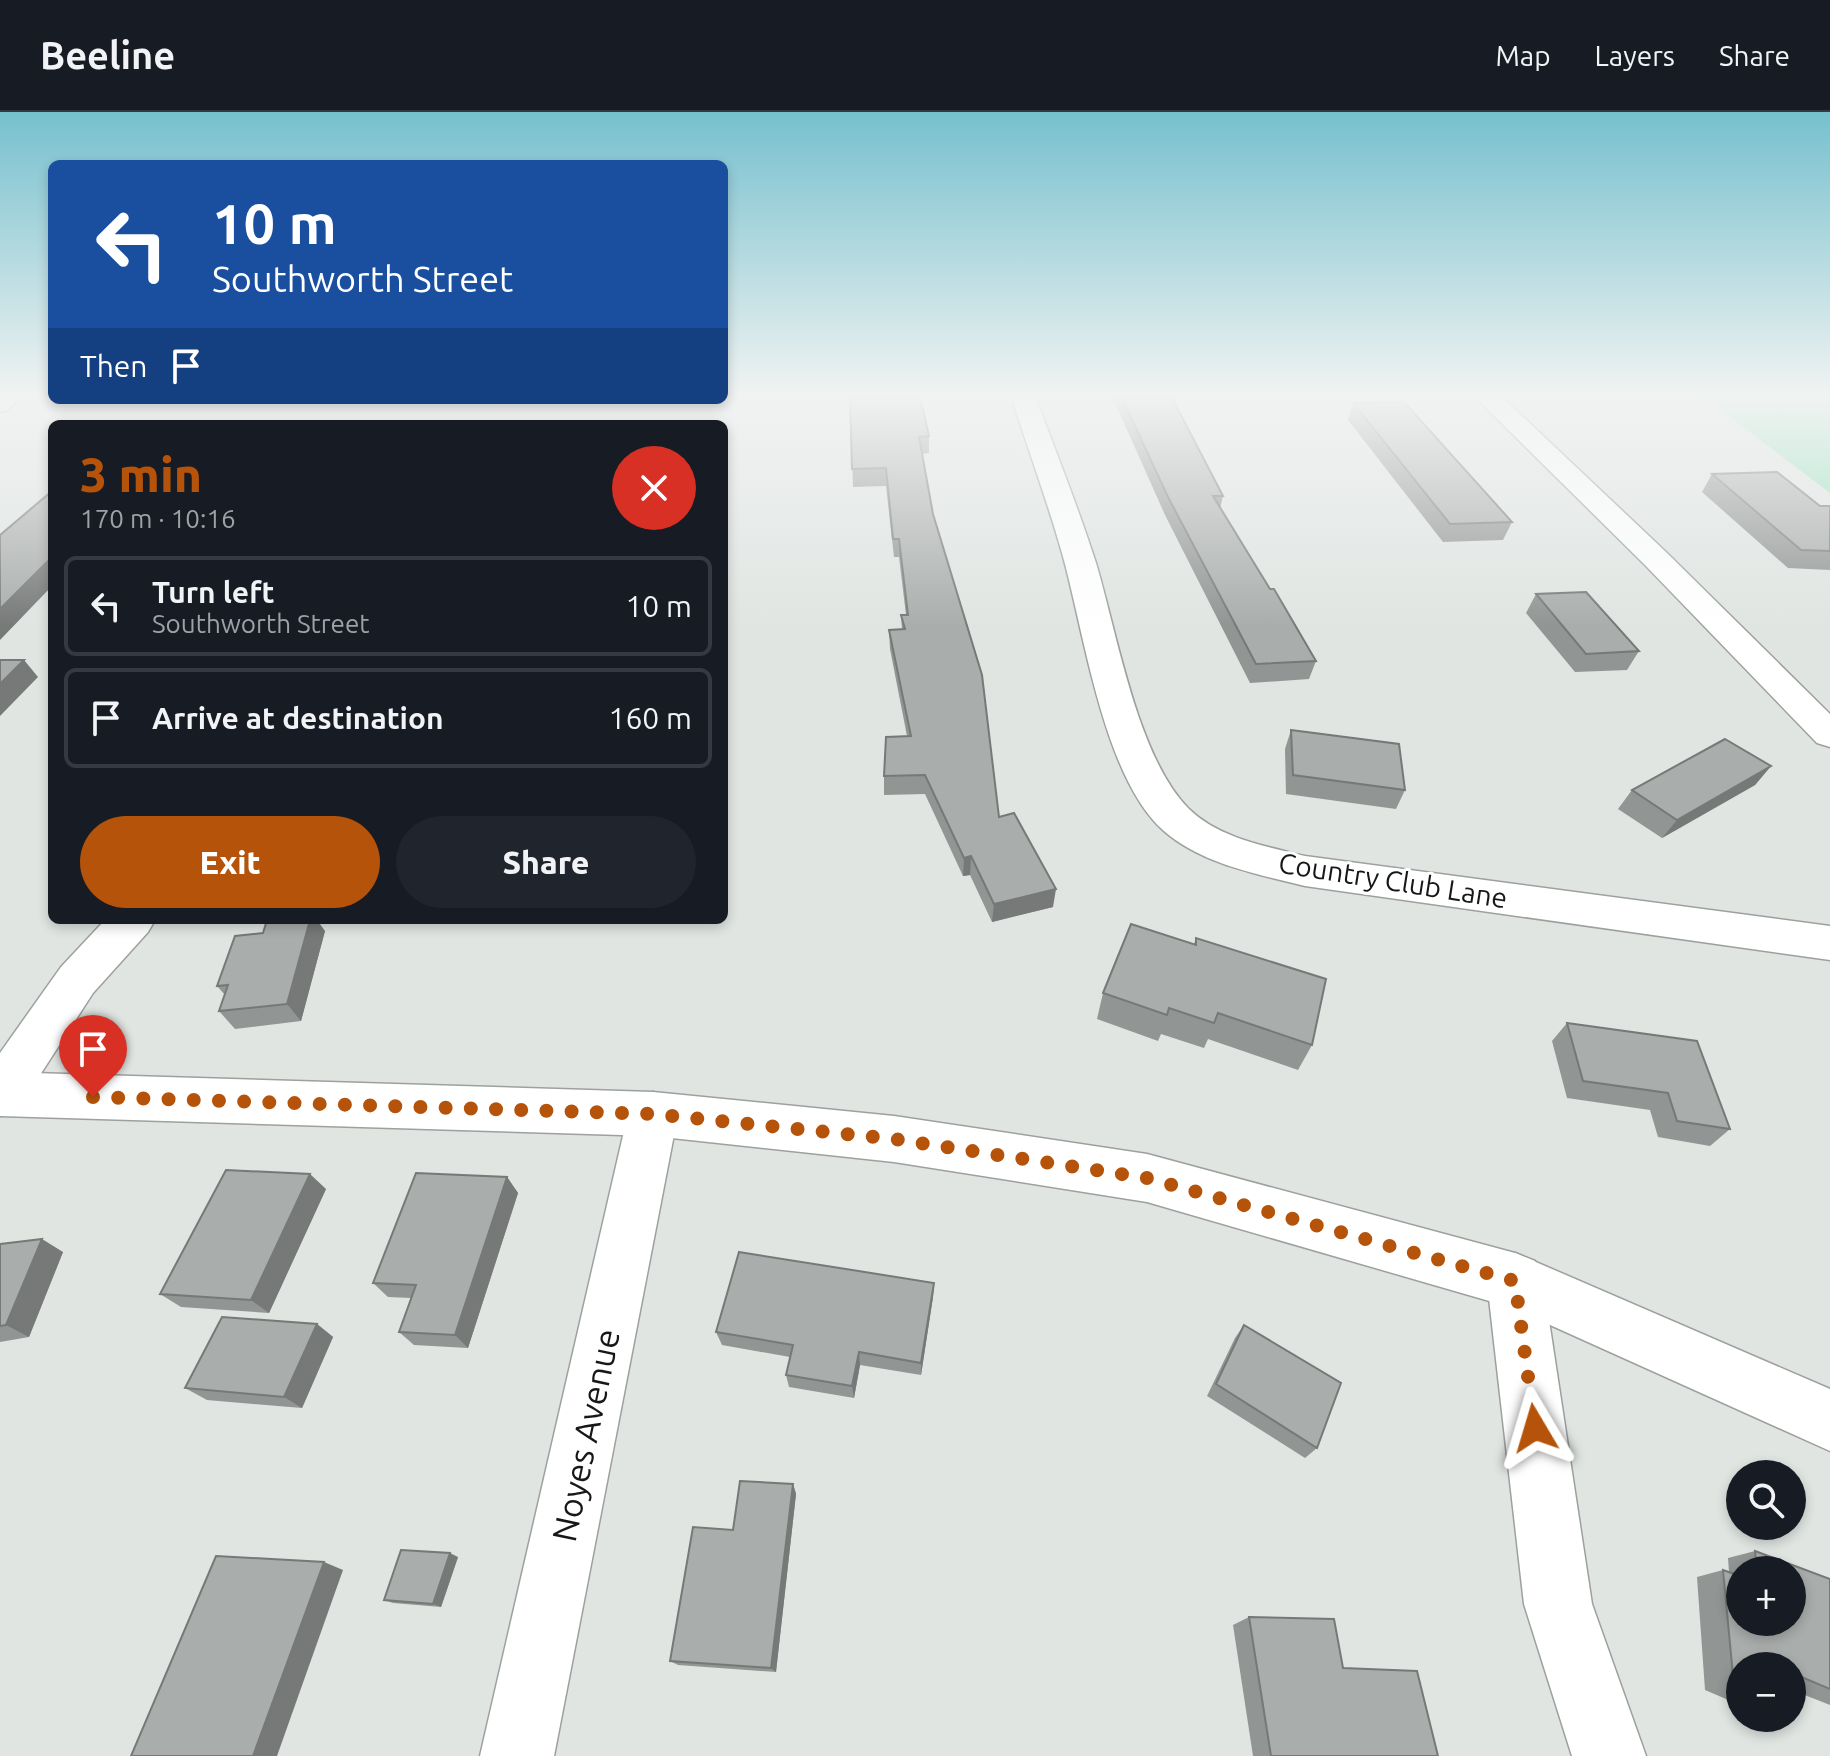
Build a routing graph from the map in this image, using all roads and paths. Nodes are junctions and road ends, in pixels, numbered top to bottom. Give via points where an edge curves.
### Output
1 (1049, 473) edge
2 (1566, 473) edge
3 (1830, 735) edge
4 (129, 924) edge
5 (1830, 943) edge
6 (0, 1094) edge
7 (653, 1114) junction
8 (1515, 1281) junction
9 (1830, 1420) edge
10 (517, 1756) edge
11 (1609, 1756) edge

1 - 5 street, Country Club Lane via 1150,789 1176,819 1248,857 1305,871
2 - 3 street
4 - 6 street via 75,982
6 - 7 street
7 - 8 street via 894,1139 1147,1178
7 - 10 street, Noyes Avenue
8 - 9 street
8 - 11 street via 1558,1604

